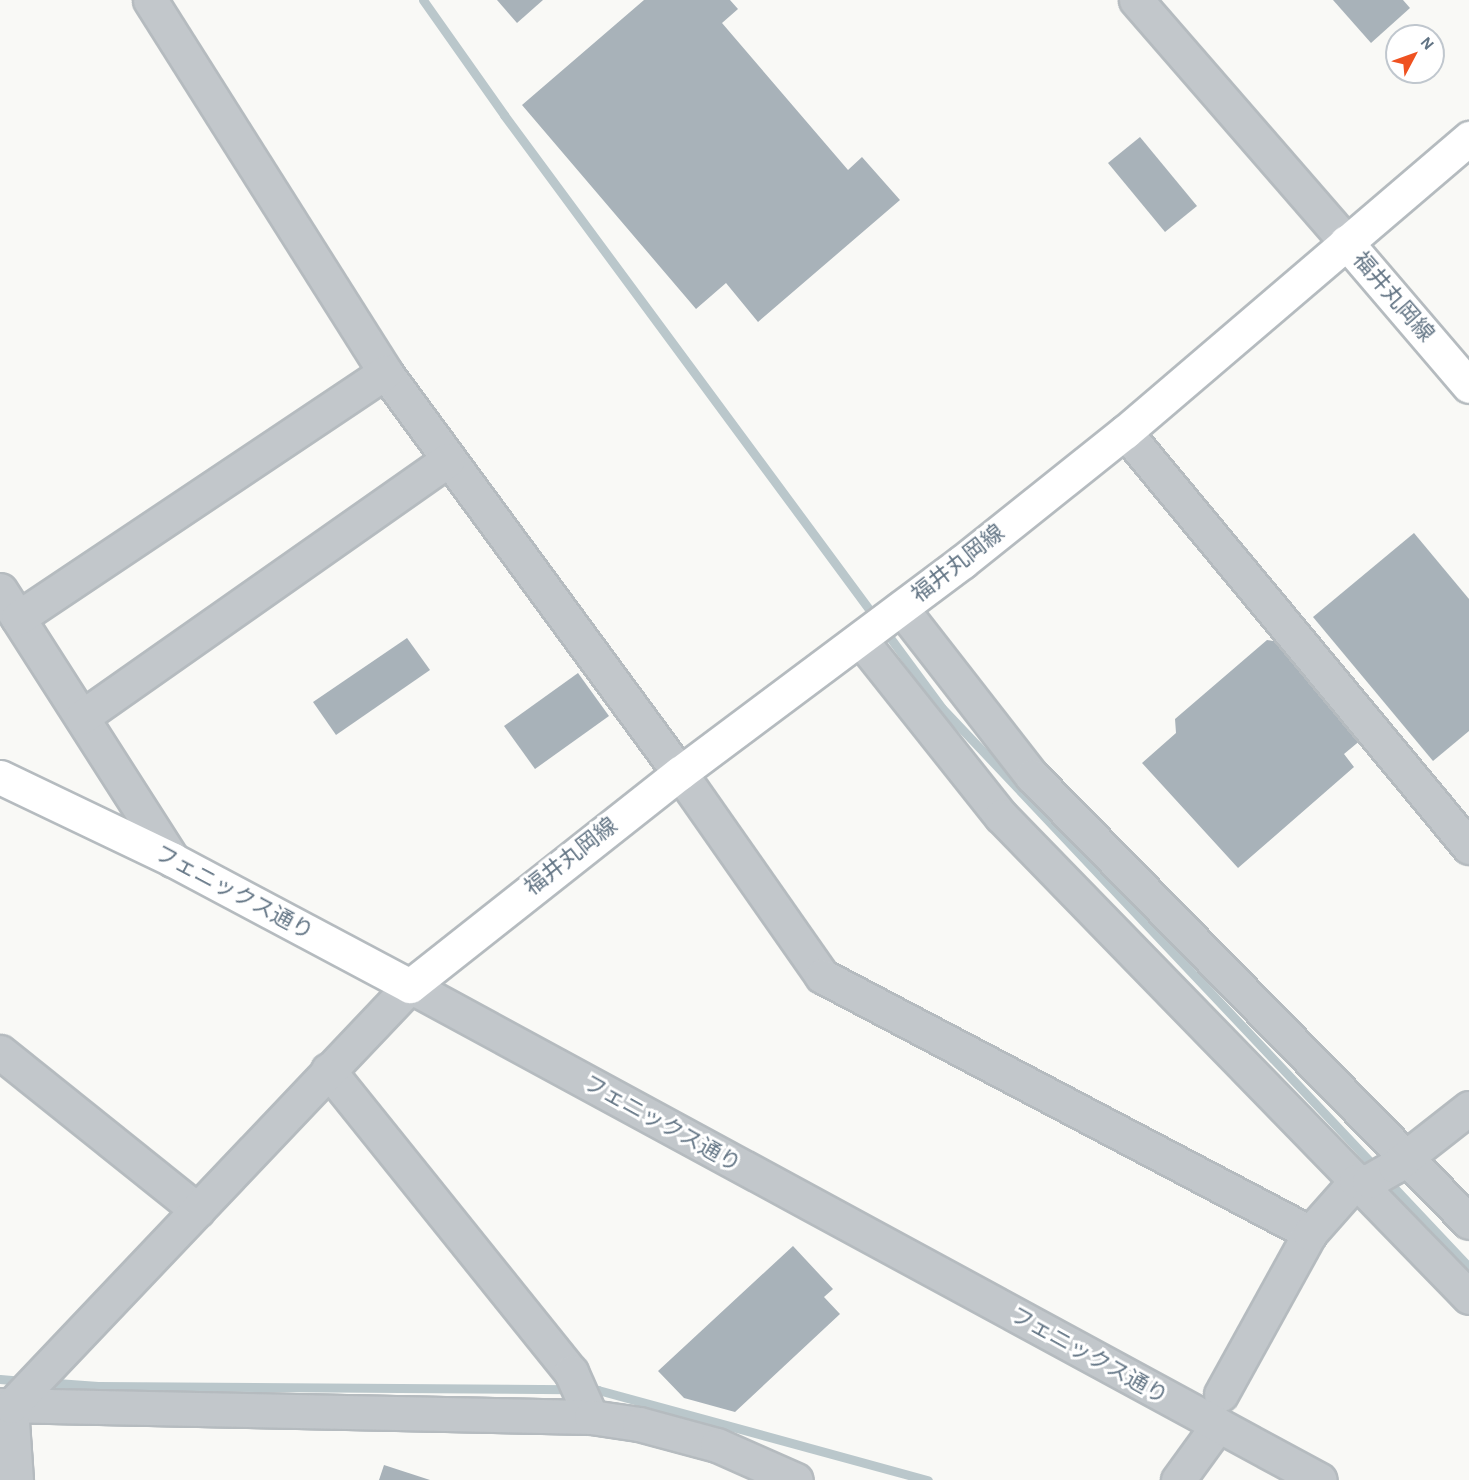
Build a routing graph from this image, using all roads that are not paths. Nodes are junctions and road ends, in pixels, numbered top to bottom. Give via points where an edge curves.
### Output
1 (150, 0) edge
2 (1136, 0) edge
3 (1469, 138) edge
4 (1346, 242) junction
5 (386, 372) junction
6 (1469, 386) edge
7 (1125, 432) junction
8 (448, 460) junction
9 (0, 590) edge
10 (901, 608) junction
11 (18, 618) junction
12 (860, 639) junction
13 (82, 717) junction
14 (680, 773) junction
15 (0, 777) edge
16 (1469, 847) edge
17 (173, 860) junction
18 (410, 987) junction
19 (0, 1052) edge
20 (328, 1070) junction
21 (1469, 1108) edge
22 (1381, 1171) junction
23 (197, 1210) junction
24 (1469, 1222) edge
25 (1310, 1233) junction
26 (1469, 1297) edge
27 (5, 1405) edge
28 (1220, 1410) junction
29 (591, 1417) junction
30 (16, 1480) edge
31 (796, 1480) edge
32 (1178, 1480) edge
33 (1320, 1480) edge

1 - 5 street
2 - 4 street
3 - 4 main road
4 - 6 main road, 福井丸岡線
4 - 7 main road, 福井丸岡線
5 - 8 street
5 - 11 street
7 - 10 main road, 福井丸岡線
7 - 16 street
8 - 13 street
8 - 14 street
9 - 11 street
10 - 12 main road, 福井丸岡線
10 - 22 street via 1032,776
11 - 13 street
12 - 14 main road, 福井丸岡線
12 - 22 street via 1001,816
13 - 17 street
14 - 18 main road, 福井丸岡線
14 - 25 street via 822,976
15 - 17 main road, フェニックス通り
17 - 18 main road, フェニックス通り
18 - 20 street
18 - 28 street, フェニックス通り
19 - 23 street
20 - 23 street
20 - 29 street via 571,1372
21 - 22 street
22 - 24 street
22 - 25 street
22 - 26 street
23 - 27 street
25 - 28 street
27 - 29 street
27 - 30 street
28 - 32 street
28 - 33 street, フェニックス通り
29 - 31 street via 639,1424 717,1445

